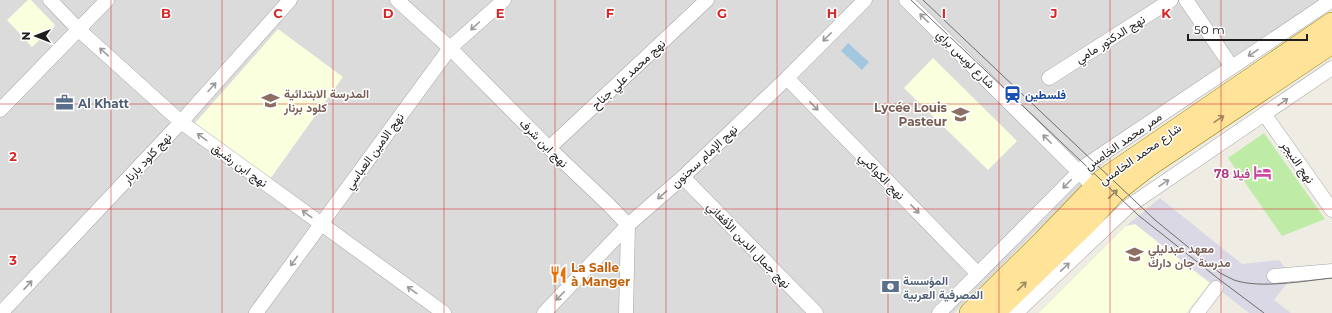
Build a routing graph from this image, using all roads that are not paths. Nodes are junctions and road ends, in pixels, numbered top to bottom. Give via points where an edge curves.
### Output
1 (50, 0) edge
2 (107, 0) edge
3 (290, 0) edge
4 (397, 0) edge
5 (504, 0) edge
6 (707, 0) edge
7 (865, 0) edge
8 (906, 0) edge
9 (1171, 0) edge
10 (1186, 0) edge
11 (1332, 0) edge
12 (1332, 23) edge
13 (79, 30) junction
14 (1332, 43) edge
15 (450, 48) junction
16 (1232, 67) junction
17 (1332, 68) edge
18 (787, 78) junction
19 (1049, 78) dead end
20 (0, 110) edge
21 (1265, 115) junction
22 (181, 122) junction
23 (549, 148) junction
24 (1080, 171) junction
25 (682, 177) junction
26 (1094, 186) junction
27 (1332, 210) edge
28 (321, 224) junction
29 (628, 225) junction
30 (1332, 271) edge
31 (978, 274) junction
32 (1274, 276) dead end
33 (1216, 288) dead end
34 (1, 313) edge
35 (256, 313) edge
36 (444, 313) edge
37 (544, 313) edge
38 (626, 313) edge
39 (816, 313) edge
40 (939, 313) edge
41 (970, 313) edge
42 (994, 313) edge
43 (1016, 313) edge
44 (1197, 313) edge

1 - 13 street, نهج ابن رشيق
2 - 13 street
22 -> 3 street, نهج كلود بارنار
4 - 15 street, نهج ابن شرف
5 -> 15 street, نهج الامين العباسي
6 - 23 street, نهج محمد علي جناح
7 -> 18 street, نهج الإمام سحنون
24 -> 8 street, شارع لويس براي
9 - 19 street, نهج الدكتور مامي
10 - 16 street
11 -> 16 street, ممر محمد الخامس
12 - 26 main road, شارع محمد الخامس
13 - 20 street
22 -> 13 street, نهج ابن رشيق
42 -> 14 main road, شارع محمد الخامس via 1089,221 1114,193 1147,167
15 - 23 street, نهج ابن شرف
15 - 28 street, نهج الامين العباسي
16 - 24 street, ممر محمد الخامس
21 -> 17 street
18 - 25 street, نهج الإمام سحنون
18 -> 31 street, نهج الكواكبي
21 - 27 street, نهج النيجر
43 -> 21 street via 1128,206
28 -> 22 street, نهج ابن رشيق
34 -> 22 street, نهج كلود بارنار
23 - 29 street, نهج ابن شرف
24 - 26 street, شارع لويس براي
24 -> 31 street, ممر محمد الخامس
25 -> 29 street, نهج الإمام سحنون
25 - 39 street, نهج جمال الدين الأفغاني
26 - 41 main road, شارع محمد الخامس
28 -> 35 street, نهج الامين العباسي
36 -> 28 street, نهج ابن رشيق
29 -> 37 street, نهج الإمام سحنون
29 - 38 street
30 - 32 street
31 - 40 street, ممر محمد الخامس
33 - 44 street

